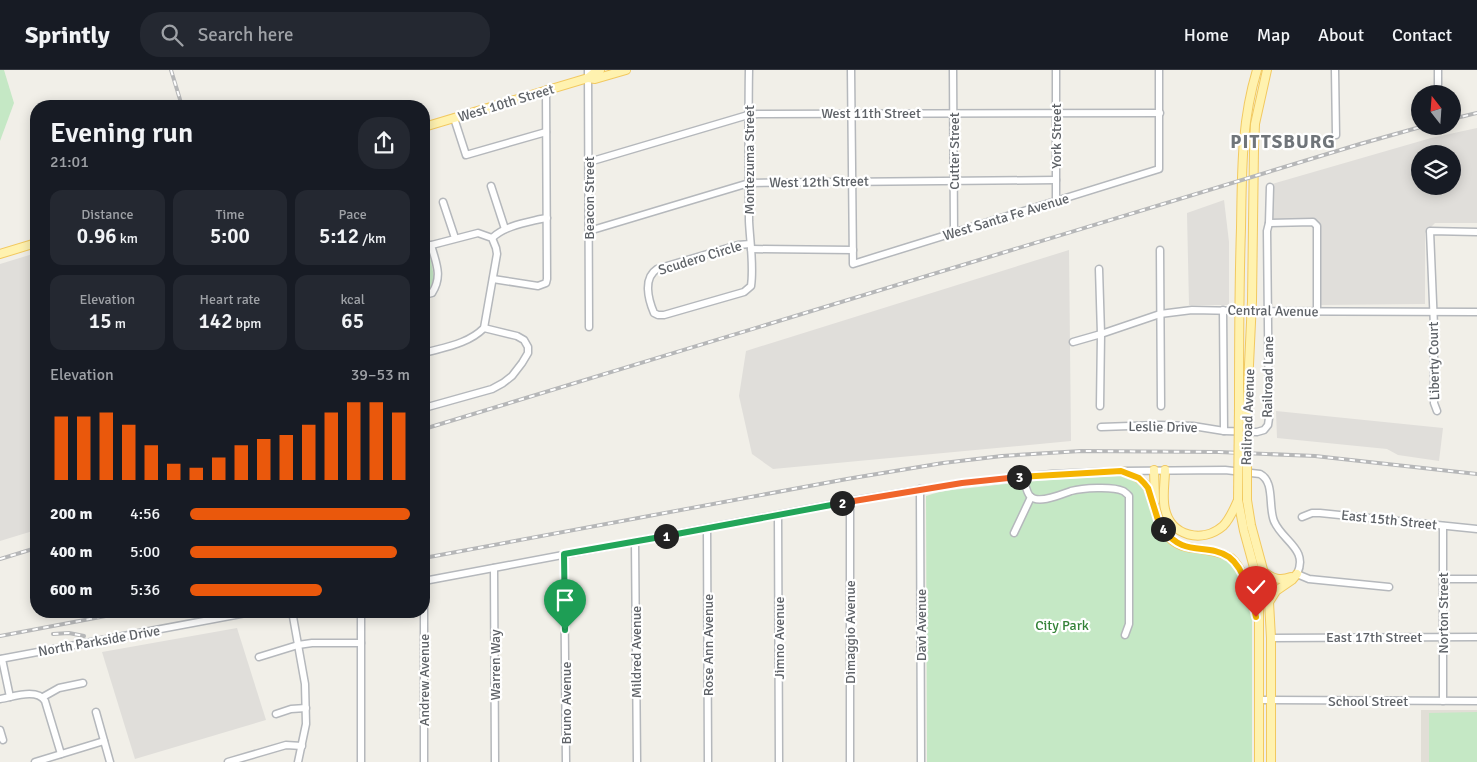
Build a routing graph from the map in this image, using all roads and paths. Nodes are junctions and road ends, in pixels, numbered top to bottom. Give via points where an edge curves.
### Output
1 (600, 70) edge
2 (626, 70) edge
3 (749, 70) edge
4 (851, 70) edge
5 (953, 70) edge
6 (1056, 70) edge
7 (1159, 70) edge
8 (1256, 70) edge
9 (1267, 70) edge
10 (1335, 70) edge
11 (1438, 70) edge
12 (588, 74) edge
13 (1438, 85) edge
14 (546, 90) junction
15 (1056, 112) junction
16 (954, 113) junction
17 (1160, 113) junction
18 (748, 114) junction
19 (851, 114) junction
20 (454, 118) junction
21 (430, 125) edge
22 (546, 132) junction
23 (1336, 135) dead end
24 (589, 162) junction
25 (1056, 180) junction
26 (954, 181) junction
27 (852, 182) junction
28 (749, 183) junction
29 (491, 186) dead end
30 (1270, 187) dead end
31 (1056, 201) junction
32 (443, 202) dead end
33 (547, 218) junction
34 (1269, 223) junction
35 (505, 229) junction
36 (589, 231) junction
37 (1477, 232) edge
38 (954, 233) junction
39 (455, 238) junction
40 (492, 238) junction
41 (30, 245) edge
42 (430, 245) edge
43 (750, 247) junction
44 (852, 250) junction
45 (1160, 250) dead end
46 (430, 252) edge
47 (0, 254) edge
48 (1099, 269) dead end
49 (493, 278) junction
50 (430, 294) edge
51 (1224, 310) junction
52 (1239, 311) junction
53 (1251, 311) junction
54 (1268, 311) junction
55 (1434, 311) junction
56 (1316, 312) junction
57 (1477, 312) edge
58 (1160, 314) junction
59 (589, 326) dead end
60 (484, 328) junction
61 (1101, 334) junction
62 (1073, 342) dead end
63 (430, 351) edge
64 (430, 406) edge
65 (1100, 406) dead end
66 (1161, 406) dead end
67 (1243, 407) junction
68 (1437, 411) dead end
69 (1102, 427) dead end
70 (1224, 431) junction
71 (1154, 470) junction
72 (1165, 470) junction
73 (1121, 471) junction
74 (1023, 477) junction
75 (920, 489) junction
76 (1031, 497) junction
77 (1242, 500) junction
78 (850, 501) junction
79 (1155, 508) junction
80 (778, 515) junction
81 (1302, 517) dead end
82 (1443, 526) junction
83 (707, 528) junction
84 (1477, 529) edge
85 (1014, 532) dead end
86 (635, 542) junction
87 (564, 554) junction
88 (494, 568) junction
89 (1264, 572) junction
90 (1298, 574) junction
91 (1443, 579) junction
92 (1477, 579) edge
93 (430, 580) edge
94 (1389, 586) dead end
95 (1269, 602) junction
96 (220, 618) edge
97 (293, 618) edge
98 (361, 618) edge
99 (424, 618) edge
100 (1259, 633) junction
101 (1125, 636) dead end
102 (1443, 637) junction
103 (1477, 637) edge
104 (1271, 638) junction
105 (361, 643) junction
106 (298, 645) junction
107 (259, 657) dead end
108 (1, 659) edge
109 (82, 683) dead end
110 (10, 697) junction
111 (43, 697) junction
112 (0, 699) edge
113 (1259, 700) junction
114 (1271, 700) junction
115 (1443, 701) junction
116 (1477, 701) edge
117 (306, 708) junction
118 (96, 712) dead end
119 (276, 714) dead end
120 (0, 730) edge
121 (3, 740) dead end
122 (104, 741) junction
123 (302, 746) junction
124 (61, 754) junction
125 (35, 762) edge
126 (110, 762) edge
127 (228, 762) edge
128 (298, 762) edge
129 (361, 762) edge
130 (424, 762) edge
131 (495, 762) edge
132 (566, 762) edge
133 (637, 762) edge
134 (708, 762) edge
135 (779, 762) edge
136 (850, 762) edge
137 (921, 762) edge
138 (1259, 762) edge
139 (1271, 762) edge

1 - 12 main road, West 10th Street
2 - 12 main road, West 10th Street via 595,79
3 - 18 street, Montezuma Street
4 - 19 street
5 - 16 street, Cutter Street
6 - 15 street, York Street
7 - 17 street
8 - 52 main road, Railroad Avenue via 1242,149
9 - 53 main road, Railroad Avenue via 1255,124
10 - 23 street
11 - 13 street
12 - 14 main road, West 10th Street
12 - 24 street, Beacon Street
14 - 20 main road, West 10th Street
14 - 22 street
15 - 16 street, West 11th Street
15 - 17 street, West 11th Street
15 - 25 street, York Street
16 - 19 street, West 11th Street
16 - 26 street, Cutter Street
17 - 31 street, West Santa Fe Avenue via 1159,169
18 - 19 street, West 11th Street
18 - 24 street, West 11th Street
18 - 28 street, Montezuma Street
19 - 27 street
20 - 21 main road, West 10th Street
20 - 22 street via 466,155
22 - 33 street
24 - 36 street, Beacon Street
25 - 26 street, West 12th Street
25 - 31 street, York Street
26 - 27 street, West 12th Street
26 - 38 street, Cutter Street
27 - 28 street, West 12th Street
27 - 44 street
28 - 36 street, West 12th Street
28 - 43 street, Montezuma Street
29 - 35 street
30 - 34 street, Railroad Lane
31 - 38 street, West Santa Fe Avenue
32 - 39 street
33 - 35 street
33 - 49 street via 546,283 538,286
34 - 54 street, Railroad Lane
34 - 56 street via 1313,222 1316,226
35 - 40 street
36 - 59 street, Beacon Street
37 - 55 street, Liberty Court via 1430,231
38 - 44 street, West Santa Fe Avenue via 853,264
39 - 40 street via 478,232
39 - 42 street
40 - 49 street via 496,254
41 - 47 main road
43 - 43 street, Scudero Circle via 738,245 652,272 648,284 654,313 664,316 748,290 751,282
43 - 44 street
45 - 58 street
46 - 50 street via 438,268 438,278
48 - 61 street
49 - 60 street
51 - 52 street, Central Avenue
51 - 58 street, Central Avenue
51 - 70 street
52 - 53 street, Central Avenue
52 - 67 main road, Railroad Avenue
53 - 54 street, Central Avenue
53 - 67 main road, Railroad Avenue
54 - 56 street, Central Avenue
54 - 70 street, Railroad Lane via 1268,425 1257,432
55 - 56 street, Central Avenue
55 - 57 street, Central Avenue
55 - 68 street, Liberty Court via 1434,403
58 - 61 street, Central Avenue
58 - 66 street
60 - 63 street via 468,340
60 - 64 street via 524,340 528,353 522,363 504,383 492,389
61 - 62 street, Central Avenue
61 - 65 street
67 - 77 main road, Railroad Avenue, bridge
69 - 70 street, Leslie Drive via 1167,425
71 - 72 street
71 - 73 street
71 - 79 main road
72 - 77 main road via 1165,510 1174,526 1184,533 1205,535 1218,530
72 - 90 street via 1225,470 1263,475 1270,486 1276,526 1301,559
73 - 74 street
73 - 79 main road via 1144,483
74 - 75 street
74 - 76 street
75 - 78 street
75 - 137 street, Davi Avenue
76 - 85 street
76 - 101 street via 1041,499 1073,490 1098,489 1116,489 1129,496 1129,624
77 - 89 main road, Railroad Avenue
77 - 100 main road, Railroad Avenue via 1244,531 1259,586
78 - 80 street
78 - 136 street, Dimaggio Avenue
79 - 100 main road via 1161,525 1174,541 1182,546 1222,554 1236,564 1251,597
80 - 83 street
80 - 135 street, Jimno Avenue
81 - 82 street, East 15th Street via 1320,513
82 - 84 street, East 15th Street
82 - 91 street, Norton Street
83 - 86 street
83 - 134 street, Rose Ann Avenue
86 - 87 street
86 - 133 street, Mildred Avenue
87 - 88 street
87 - 132 street, Bruno Avenue
88 - 93 street
88 - 131 street, Warren Way
89 - 90 main road via 1280,580
89 - 95 main road, Railroad Avenue
90 - 94 street via 1309,579
90 - 95 main road via 1276,591
91 - 92 street
91 - 102 street, Norton Street
95 - 104 main road, Railroad Avenue
96 - 108 street, North Parkside Drive
97 - 106 street
98 - 105 street
99 - 130 street, Andrew Avenue
100 - 113 main road, Railroad Avenue
102 - 103 street, East 17th Street
102 - 104 street, East 17th Street
102 - 115 street, Norton Street
104 - 114 main road, Railroad Avenue
105 - 106 street
105 - 129 street
106 - 107 street
106 - 117 street
108 - 110 street
109 - 111 street via 59,688
110 - 111 street via 34,693
110 - 112 street
111 - 124 street
113 - 114 street, School Street
113 - 138 main road, Railroad Avenue
114 - 115 street, School Street
114 - 139 main road, Railroad Avenue
115 - 116 street, School Street
117 - 119 street
117 - 123 street
118 - 122 street
120 - 121 street
122 - 124 street
122 - 126 street
123 - 127 street via 286,745
123 - 128 street
124 - 125 street

